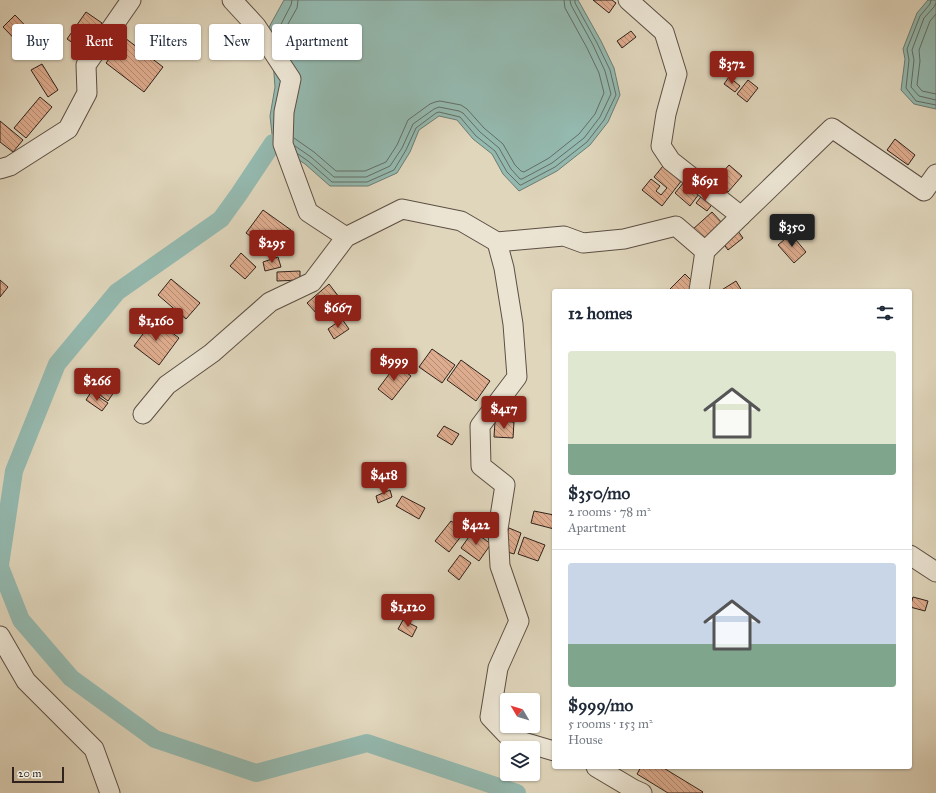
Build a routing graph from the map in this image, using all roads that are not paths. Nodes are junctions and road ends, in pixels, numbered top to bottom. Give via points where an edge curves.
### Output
1 (131, 0) edge
2 (232, 0) edge
3 (628, 0) edge
4 (0, 169) edge
5 (936, 174) edge
6 (741, 216) junction
7 (346, 236) junction
8 (497, 242) junction
9 (705, 251) junction
10 (699, 289) edge
11 (143, 414) dead end
12 (912, 556) edge
13 (936, 572) edge
14 (0, 636) edge
15 (552, 750) edge
16 (599, 769) edge
17 (110, 793) edge
18 (642, 793) edge

1 - 4 street via 86,65 87,93 68,129 10,166
2 - 7 street via 256,26 292,79 284,112 284,144 308,212
3 - 6 street via 664,32 677,74 666,114 661,146 671,161
5 - 6 street via 924,191 832,128
6 - 9 street
7 - 8 street via 402,210 461,221
7 - 11 street via 312,282 270,302 212,353 168,385
8 - 9 street via 564,236 583,243 624,239 676,226
8 - 15 street via 513,324 517,377 480,426 481,466 505,485 498,528 500,566 519,621 498,668 490,717 510,738
9 - 10 street
12 - 13 street
14 - 17 street via 26,681 94,749
16 - 18 street

